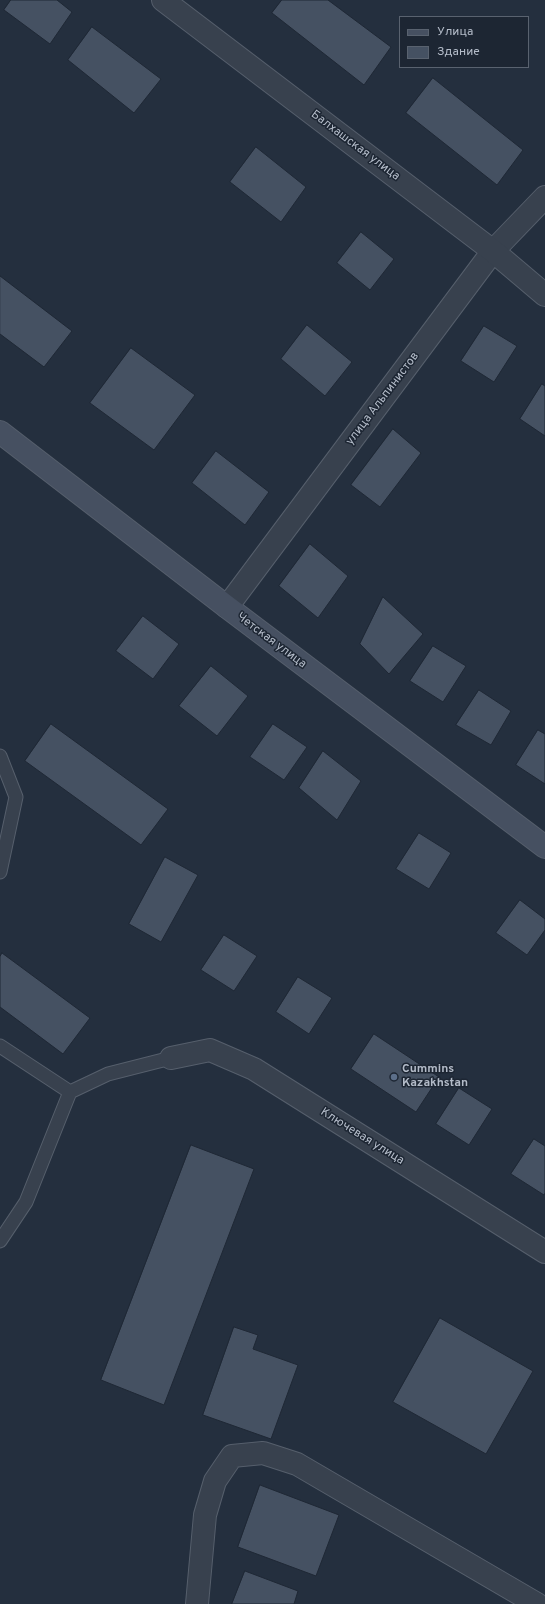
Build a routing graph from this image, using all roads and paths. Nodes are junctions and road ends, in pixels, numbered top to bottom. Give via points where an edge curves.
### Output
1 (163, 0) edge
2 (545, 197) edge
3 (493, 251) junction
4 (545, 295) edge
5 (0, 432) edge
6 (227, 607) junction
7 (0, 756) edge
8 (545, 846) edge
9 (0, 872) edge
10 (0, 1046) edge
11 (171, 1058) joint
12 (70, 1092) junction
13 (0, 1241) edge
14 (545, 1252) edge
15 (197, 1604) edge
16 (537, 1604) edge

1 - 3 street, Балхашская улица
2 - 3 street, улица Альпинистов
3 - 4 street, Балхашская улица
3 - 6 street, улица Альпинистов
5 - 6 main road, Четская улица
6 - 8 main road, Четская улица
7 - 9 lane via 16,797
10 - 12 lane
11 - 12 lane via 108,1074
11 - 14 street, Ключевая улица via 210,1050 254,1069
12 - 13 lane via 26,1202
15 - 16 street via 205,1515 215,1480 232,1456 263,1453 297,1464

